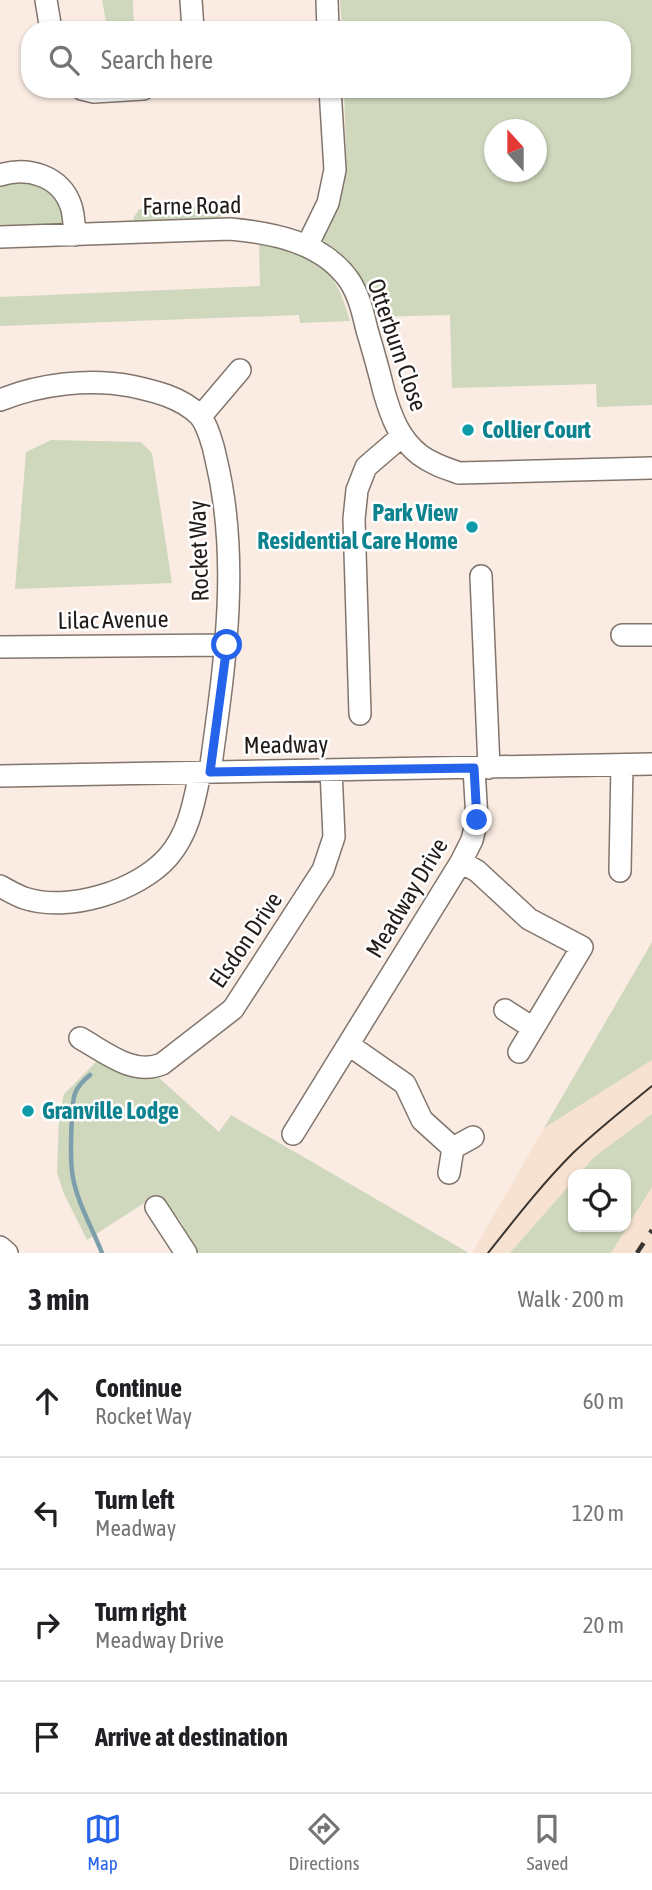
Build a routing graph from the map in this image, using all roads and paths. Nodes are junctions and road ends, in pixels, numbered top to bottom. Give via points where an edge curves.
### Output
1 (46, 0) edge
2 (191, 0) edge
3 (327, 0) edge
4 (50, 21) edge
5 (192, 21) edge
6 (328, 21) edge
7 (331, 98) edge
8 (0, 175) edge
9 (75, 235) junction
10 (0, 237) edge
11 (307, 246) junction
12 (240, 370) dead end
13 (0, 400) edge
14 (201, 416) junction
15 (402, 436) junction
16 (652, 468) edge
17 (481, 576) dead end
18 (622, 635) dead end
19 (652, 635) edge
20 (227, 645) junction
21 (0, 647) edge
22 (360, 714) dead end
23 (652, 764) edge
24 (622, 765) junction
25 (481, 768) junction
26 (331, 770) junction
27 (205, 772) junction
28 (0, 776) edge
29 (461, 862) junction
30 (620, 871) dead end
31 (0, 886) edge
32 (505, 1010) dead end
33 (533, 1028) junction
34 (80, 1038) dead end
35 (349, 1045) junction
36 (519, 1052) dead end
37 (293, 1135) dead end
38 (473, 1137) dead end
39 (453, 1148) junction
40 (449, 1173) dead end
41 (156, 1207) dead end
42 (0, 1247) edge
43 (7, 1253) edge
44 (186, 1253) edge

1 - 4 street
2 - 5 street
3 - 6 street
7 - 11 street via 335,170 328,203
8 - 9 street via 25,171 57,185 71,205
9 - 10 street, Farne Road
9 - 11 street, Farne Road via 230,229 262,232
11 - 15 street, Otterburn Close via 349,280 394,424
12 - 14 street
13 - 14 street via 45,387 114,383 177,400
14 - 20 street, Rocket Way via 213,445 229,544
15 - 16 street, Otterburn Close via 421,456 459,473
15 - 22 street, Otterburn Close via 366,467 357,490
17 - 25 street
18 - 19 street
20 - 21 street, Lilac Avenue
20 - 27 street, Rocket Way
23 - 24 street, Meadway
24 - 25 street, Meadway
24 - 30 street
25 - 26 street, Meadway
25 - 29 street, Meadway Drive via 477,820
26 - 27 street, Meadway
26 - 34 street, Elsdon Drive via 334,837 323,870 233,1009 153,1068 128,1065
27 - 28 street, Meadway
27 - 31 street, Rocket Way via 191,816 168,856 129,886 103,896 54,902 26,899
29 - 33 street via 529,919 582,947
29 - 35 street, Meadway Drive
32 - 33 street
33 - 36 street
35 - 37 street, Meadway Drive
35 - 39 street via 405,1084 422,1120
38 - 39 street
39 - 40 street
41 - 44 street via 174,1225
42 - 43 street

